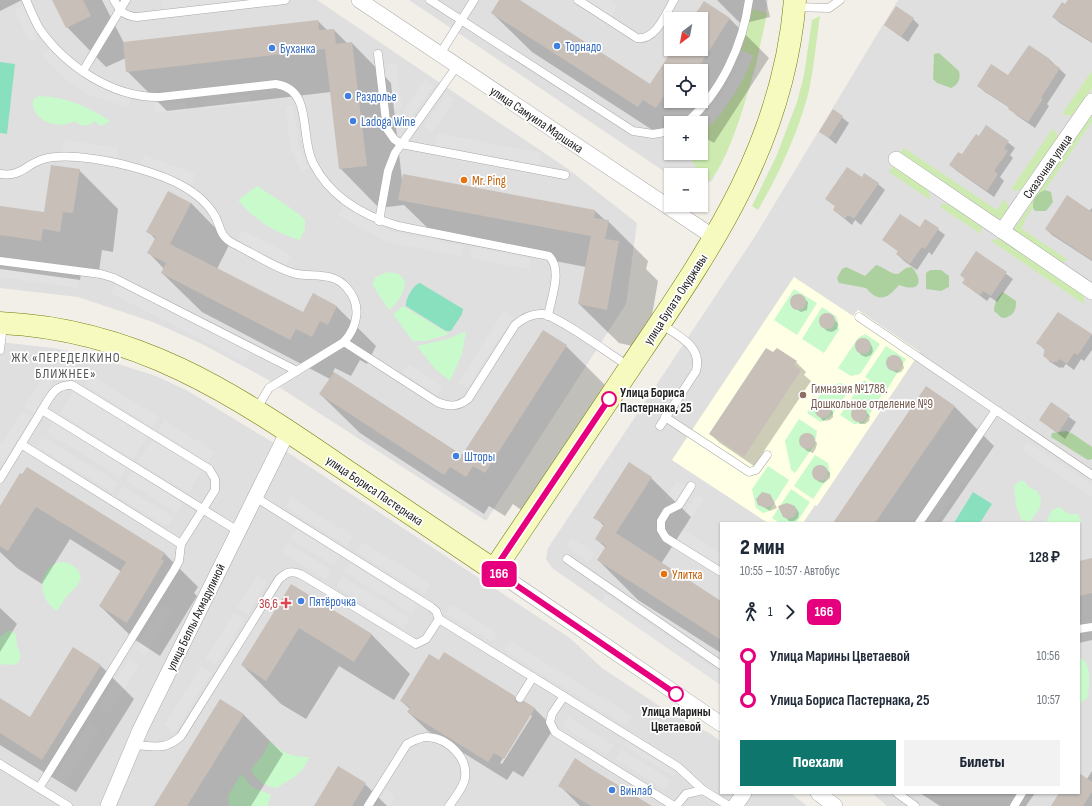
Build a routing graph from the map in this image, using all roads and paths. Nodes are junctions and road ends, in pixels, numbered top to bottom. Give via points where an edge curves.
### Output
1 (26, 0) edge
2 (114, 0) edge
3 (126, 0) edge
4 (285, 0) edge
5 (359, 0) edge
6 (430, 0) edge
7 (474, 0) edge
8 (578, 0) edge
9 (674, 0) edge
10 (749, 0) edge
11 (840, 0) edge
12 (794, 3) edge
13 (120, 11) junction
14 (461, 20) junction
15 (378, 54) dead end
16 (440, 54) junction
17 (458, 66) junction
18 (83, 71) junction
19 (1092, 101) edge
20 (693, 116) edge
21 (664, 132) edge
22 (401, 144) junction
23 (896, 159) dead end
24 (0, 174) edge
25 (565, 175) dead end
26 (379, 221) junction
27 (1002, 231) junction
28 (715, 238) junction
29 (0, 261) edge
30 (1092, 292) edge
31 (548, 316) junction
32 (859, 317) dead end
33 (2, 323) edge
34 (660, 324) junction
35 (344, 342) junction
36 (0, 350) edge
37 (630, 368) junction
38 (297, 371) junction
39 (42, 410) junction
40 (256, 410) junction
41 (996, 410) junction
42 (665, 417) junction
43 (660, 426) dead end
44 (288, 431) junction
45 (21, 444) junction
46 (767, 455) dead end
47 (1092, 475) edge
48 (0, 479) edge
49 (691, 486) dead end
50 (255, 497) junction
51 (202, 510) junction
52 (920, 522) edge
53 (238, 531) junction
54 (181, 544) junction
55 (567, 558) dead end
56 (494, 570) junction
57 (720, 571) edge
58 (439, 619) junction
59 (1092, 627) edge
60 (1080, 630) edge
61 (720, 664) edge
62 (533, 677) junction
63 (564, 696) junction
64 (520, 698) dead end
65 (720, 723) edge
66 (133, 745) junction
67 (0, 764) edge
68 (39, 788) junction
69 (703, 790) junction
70 (743, 794) edge
71 (819, 794) edge
72 (898, 794) edge
73 (1021, 794) edge
74 (68, 806) edge
75 (108, 806) edge
76 (368, 806) edge
77 (449, 806) edge
78 (675, 806) edge
79 (729, 806) edge
80 (735, 806) edge
81 (835, 806) edge
82 (915, 806) edge
83 (1014, 806) edge

1 - 18 lane via 38,26 48,39
2 - 13 lane
3 - 13 lane
4 - 13 lane via 137,17
5 - 16 street, улица Самуила Маршака
6 - 14 lane
7 - 14 lane
8 - 9 lane via 642,39 652,34
10 - 20 lane via 740,37 718,87
11 - 12 lane via 829,8
12 - 28 street, улица Булата Окуджавы via 784,67 768,126 745,183
13 - 18 lane
14 - 16 lane
14 - 21 lane via 633,131 653,134
15 - 22 lane via 387,129
16 - 17 street, улица Самуила Маршака
17 - 22 lane
17 - 28 street, улица Самуила Маршака
18 - 26 lane via 121,91 147,97 276,84 294,90 301,101 307,150 318,171 342,199
19 - 27 street, Сказочная улица
22 - 25 lane
22 - 26 lane via 388,171
23 - 27 street
24 - 35 lane via 19,173 42,159 69,157 125,165 161,176 188,189 204,201 214,214 220,232 228,241 290,272 322,274 336,279 347,287 357,310 352,333
26 - 31 lane via 549,256 554,261 556,272
27 - 30 street
28 - 34 street, улица Булата Окуджавы
29 - 38 lane via 114,278
31 - 35 lane via 536,314 520,320 468,399 452,406 437,402
31 - 37 lane
32 - 41 lane
33 - 36 lane
33 - 40 street, улица Бориса Пастернака via 55,330 130,348 201,378
34 - 37 street, улица Булата Окуджавы
34 - 42 lane via 694,348 698,356 696,371
35 - 38 lane
37 - 56 street, улица Булата Окуджавы
38 - 40 lane via 269,388
39 - 45 lane
39 - 51 lane
39 - 51 lane via 56,389 72,385 209,469 215,479 215,490
40 - 44 street, улица Бориса Пастернака
41 - 47 lane
41 - 52 lane
42 - 43 lane
42 - 46 lane via 749,472 756,470
44 - 50 street, улица Беллы Ахмадулиной
44 - 56 street, улица Бориса Пастернака
45 - 48 lane
45 - 54 lane
49 - 57 lane via 679,505 667,511 661,521 661,530 666,538
50 - 53 street, улица Беллы Ахмадулиной
50 - 58 lane via 431,607
51 - 53 lane
51 - 54 lane
53 - 66 street, улица Беллы Ахмадулиной
54 - 68 lane via 174,570
55 - 61 lane
56 - 65 street, улица Бориса Пастернака
58 - 62 lane
58 - 66 lane via 426,639 416,644 302,575 294,571 286,572 279,579 181,736 173,744 165,747
59 - 60 lane
62 - 63 lane
62 - 64 lane
63 - 69 lane via 678,767
63 - 78 lane via 552,714 550,722 555,732
66 - 75 street, улица Беллы Ахмадулиной
67 - 68 lane
68 - 74 lane
69 - 78 lane via 686,794
69 - 79 lane
70 - 80 street
71 - 81 street
72 - 82 lane
73 - 83 lane
76 - 77 lane via 407,744 426,737 450,744 462,759 465,769 464,781

